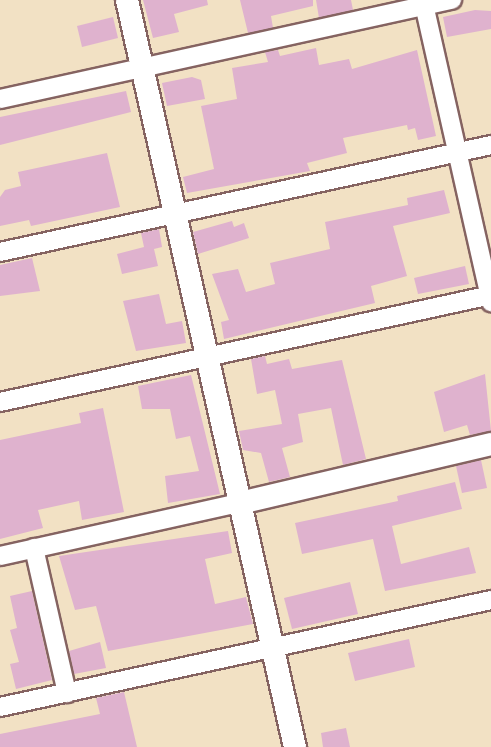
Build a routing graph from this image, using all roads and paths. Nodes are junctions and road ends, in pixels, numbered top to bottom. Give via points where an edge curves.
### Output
1 (127, 0) edge
2 (452, 0) edge
3 (424, 3) edge
4 (143, 67) junction
5 (0, 99) edge
6 (491, 144) edge
7 (457, 152) junction
8 (175, 215) junction
9 (0, 252) edge
10 (490, 298) edge
11 (208, 358) junction
12 (0, 402) edge
13 (491, 444) edge
14 (240, 503) junction
15 (34, 548) junction
16 (0, 556) edge
17 (491, 600) edge
18 (273, 648) junction
19 (67, 693) junction
20 (0, 708) edge
21 (295, 747) edge

1 - 4 street
2 - 3 street
3 - 4 street
3 - 7 street
4 - 5 street
4 - 8 street
6 - 7 street
7 - 8 street
7 - 10 street
8 - 9 street
8 - 11 street
10 - 11 street
11 - 12 street
11 - 14 street
13 - 14 street
14 - 15 street
14 - 18 street
15 - 16 street
15 - 19 street
17 - 18 street
18 - 19 street
18 - 21 street
19 - 20 street

